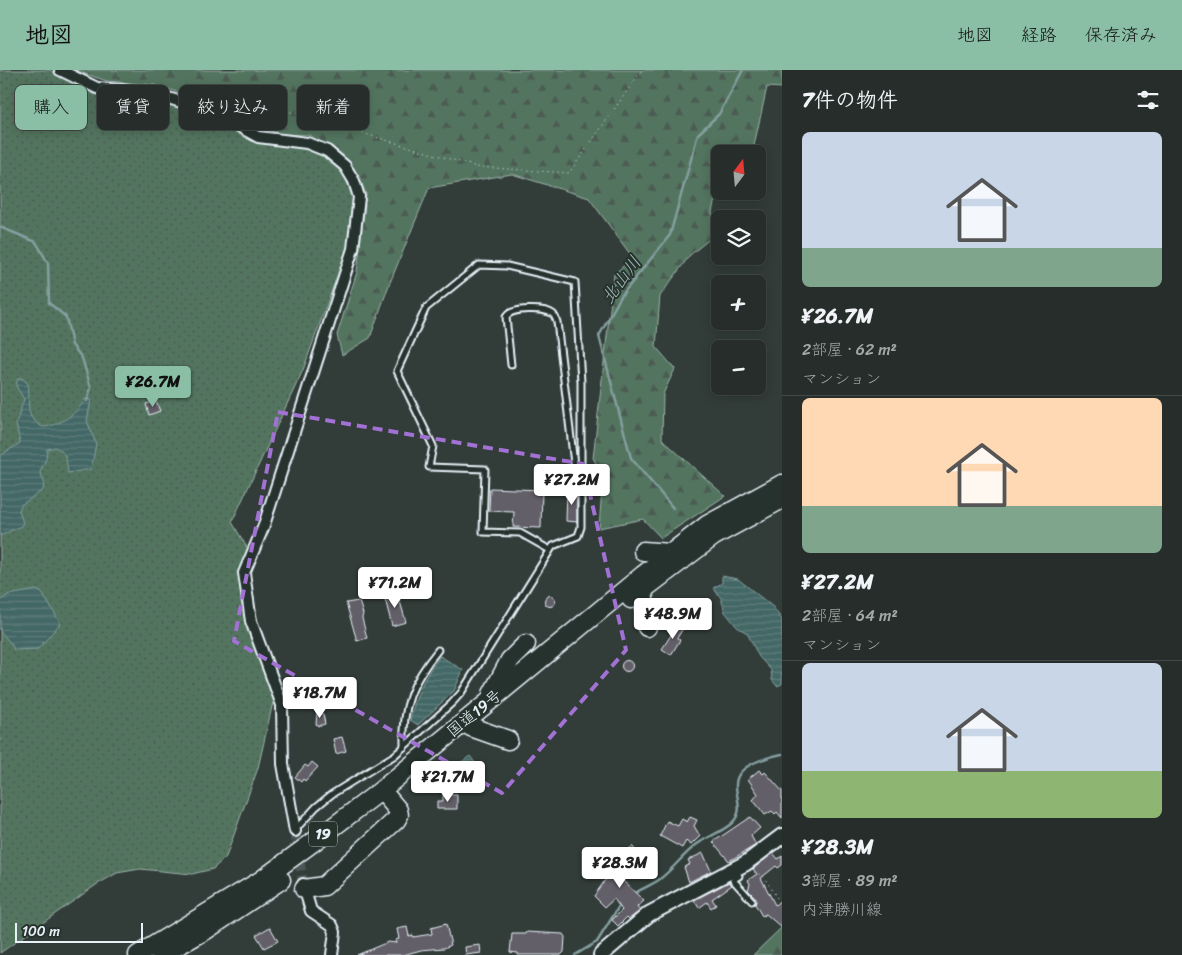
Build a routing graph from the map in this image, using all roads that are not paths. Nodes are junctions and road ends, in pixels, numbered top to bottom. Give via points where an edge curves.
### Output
1 (60, 70) edge
2 (511, 365) dead end
3 (581, 482) junction
4 (782, 484) edge
5 (782, 499) edge
6 (550, 550) junction
7 (642, 551) dead end
8 (670, 554) junction
9 (643, 590) junction
10 (647, 626) dead end
11 (526, 644) dead end
12 (438, 650) dead end
13 (488, 702) junction
14 (471, 727) junction
15 (508, 740) dead end
16 (404, 747) junction
17 (388, 798) junction
18 (295, 831) joint
19 (782, 836) edge
20 (733, 869) junction
21 (304, 887) joint
22 (752, 901) dead end
23 (138, 955) edge
24 (161, 955) edge
25 (332, 955) edge
26 (601, 955) edge

1 - 18 street via 97,88 149,92 213,112 258,136 307,143 328,151 345,166 359,197 353,250 263,528 244,573 251,621 282,705 282,764
2 - 3 lane via 506,317 509,312 553,314 557,322 575,472
3 - 6 lane via 578,536
3 - 6 lane via 581,382 575,282 507,266 478,265 426,308 397,371 433,446 429,467 485,469 484,532 520,533
4 - 8 highway, 国道19号 / 19 via 707,525
5 - 9 highway, 国道19号 / 19 via 714,536
6 - 16 lane via 461,694
7 - 8 highway
8 - 13 highway, 国道19号 / 19
9 - 10 highway
9 - 14 highway, 国道19号 / 19
11 - 13 highway via 510,660
12 - 16 lane via 420,672 410,694 403,722
13 - 23 highway, 国道19号 / 19 via 379,792 260,881
14 - 15 highway
14 - 17 highway, 国道19号 / 19
16 - 18 lane via 332,794
17 - 21 highway via 398,810 396,820 324,886
17 - 24 highway, 国道19号 / 19 via 260,896
19 - 20 main road
20 - 22 lane via 739,876 733,880
20 - 26 main road via 649,914
21 - 25 street via 311,911 332,925 335,932

